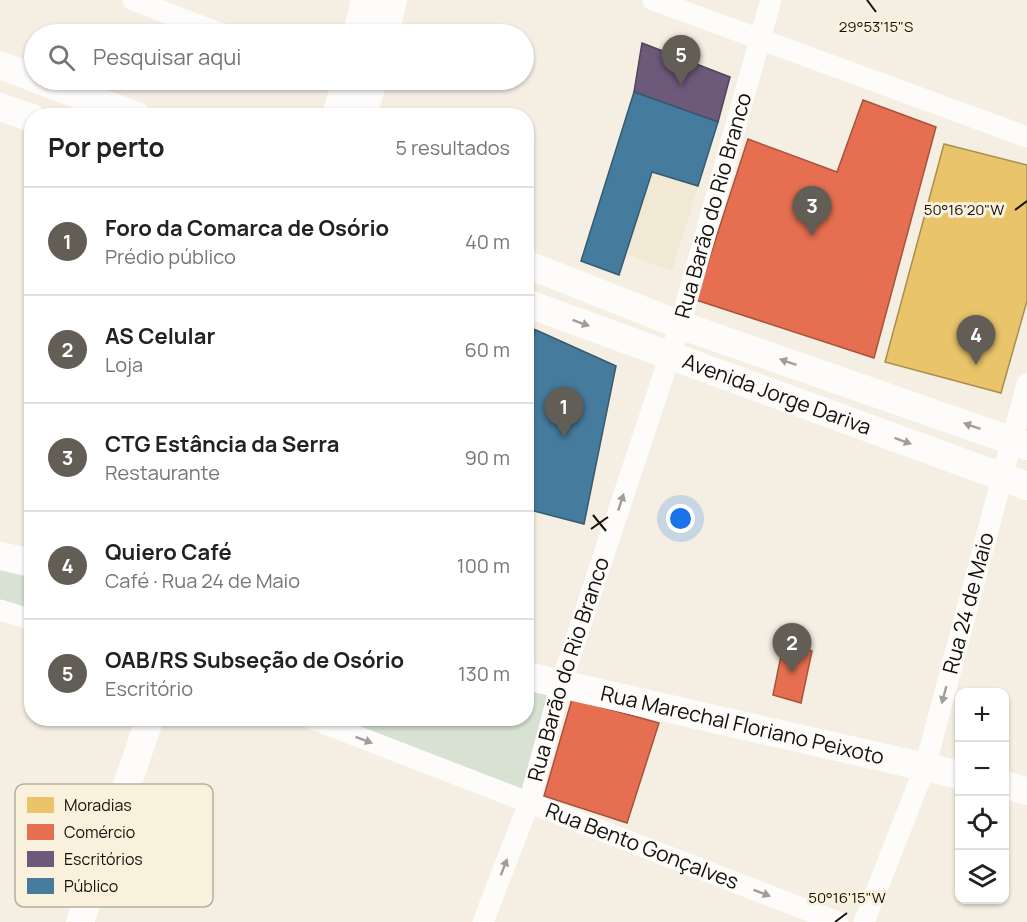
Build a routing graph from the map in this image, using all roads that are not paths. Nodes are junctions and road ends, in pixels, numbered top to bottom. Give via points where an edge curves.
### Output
1 (133, 0) edge
2 (366, 0) edge
3 (393, 0) edge
4 (653, 0) edge
5 (771, 0) edge
6 (196, 24) edge
7 (360, 24) edge
8 (387, 24) edge
9 (759, 39) junction
10 (0, 65) edge
11 (24, 74) edge
12 (67, 90) edge
13 (355, 90) edge
14 (0, 107) edge
15 (115, 108) edge
16 (342, 108) edge
17 (24, 115) edge
18 (1027, 137) edge
19 (534, 267) edge
20 (534, 306) edge
21 (680, 325) junction
22 (669, 356) junction
23 (846, 382) junction
24 (1027, 384) edge
25 (836, 416) junction
26 (1020, 443) edge
27 (1015, 481) edge
28 (0, 556) edge
29 (24, 561) edge
30 (0, 610) edge
31 (24, 618) edge
32 (534, 678) edge
33 (561, 684) junction
34 (147, 726) edge
35 (331, 726) edge
36 (925, 767) junction
37 (955, 774) edge
38 (127, 784) edge
39 (1009, 786) edge
40 (1027, 791) edge
41 (529, 803) junction
42 (85, 907) edge
43 (80, 922) edge
44 (483, 922) edge
45 (838, 922) edge
46 (864, 922) edge

1 - 6 street
2 - 7 main road
3 - 8 main road
4 - 9 street
5 - 9 street, Rua Barão do Rio Branco
9 - 18 street
9 - 21 street, Rua Barão do Rio Branco
10 - 11 main road
12 - 15 main road
13 - 16 main road
14 - 17 main road
19 - 21 main road, Avenida Jorge Dariva
20 -> 22 main road, Avenida Jorge Dariva
21 - 22 street, Rua Barão do Rio Branco
23 -> 21 main road, Avenida Jorge Dariva
22 - 25 main road, Avenida Jorge Dariva
33 -> 22 street, Rua Barão do Rio Branco
23 - 25 main road
26 -> 23 main road, Avenida Jorge Dariva
24 - 26 street, Rua 24 de Maio
25 -> 27 main road, Avenida Jorge Dariva
26 - 27 street, Rua 24 de Maio
27 -> 36 street, Rua 24 de Maio
28 - 29 main road
30 - 31 street
32 - 33 main road, Rua Marechal Floriano Peixoto
33 - 36 main road, Rua Marechal Floriano Peixoto
33 - 41 street, Rua Barão do Rio Branco
34 - 38 main road
35 -> 41 street, Rua Bento Gonçalves
36 - 37 main road, Rua Marechal Floriano Peixoto
36 - 46 street, Rua 24 de Maio
39 - 40 main road
44 -> 41 street, Rua Barão do Rio Branco
41 -> 45 street, Rua Bento Gonçalves
42 - 43 main road

